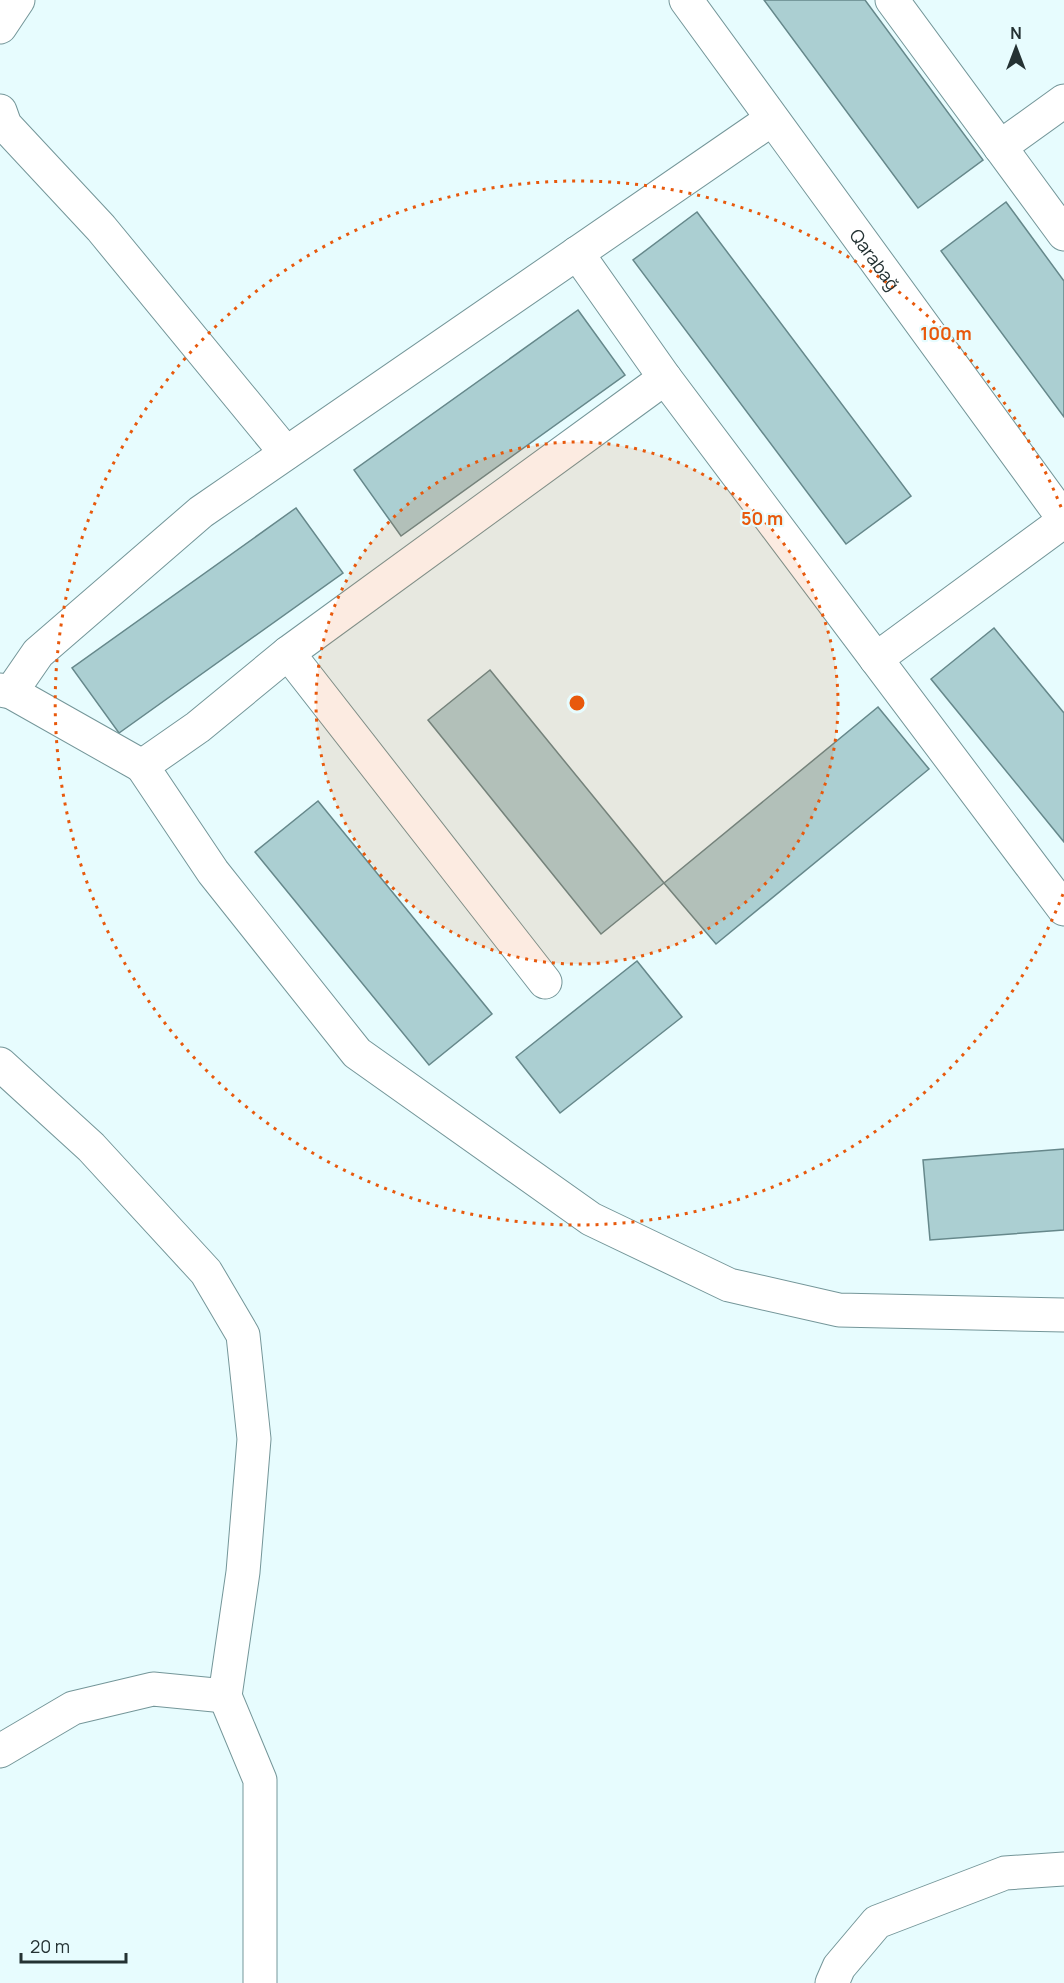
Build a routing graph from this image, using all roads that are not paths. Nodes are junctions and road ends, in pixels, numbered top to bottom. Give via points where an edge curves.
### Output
1 (18, 0) edge
2 (686, 0) edge
3 (892, 0) edge
4 (0, 27) edge
5 (1064, 101) edge
6 (0, 111) edge
7 (772, 119) junction
8 (1000, 147) junction
9 (1064, 234) edge
10 (577, 254) junction
11 (665, 378) junction
12 (286, 453) junction
13 (1064, 520) edge
14 (288, 653) junction
15 (876, 659) junction
16 (5, 691) edge
17 (142, 766) junction
18 (1064, 909) edge
19 (545, 982) dead end
20 (0, 1064) edge
21 (1064, 1316) edge
22 (225, 1696) junction
23 (0, 1751) edge
24 (1064, 1869) edge
25 (260, 1983) edge
26 (832, 1983) edge

1 - 4 street
2 - 7 street, Qarabağ
3 - 8 street
5 - 8 street
6 - 12 street via 5,125 101,228
7 - 10 street
7 - 13 street, Qarabağ
8 - 9 street
10 - 11 street
10 - 12 street
11 - 14 street
11 - 15 street
12 - 16 street via 201,512 38,653
13 - 15 street
14 - 17 street via 198,727
14 - 19 street
15 - 18 street
16 - 17 street
17 - 21 street via 213,872 357,1053 591,1219 729,1286 839,1310
20 - 22 street via 91,1147 206,1272 243,1335 254,1439 243,1572
22 - 23 street via 153,1689 73,1708
22 - 25 street via 260,1780
24 - 26 street via 1005,1873 877,1922 839,1967

